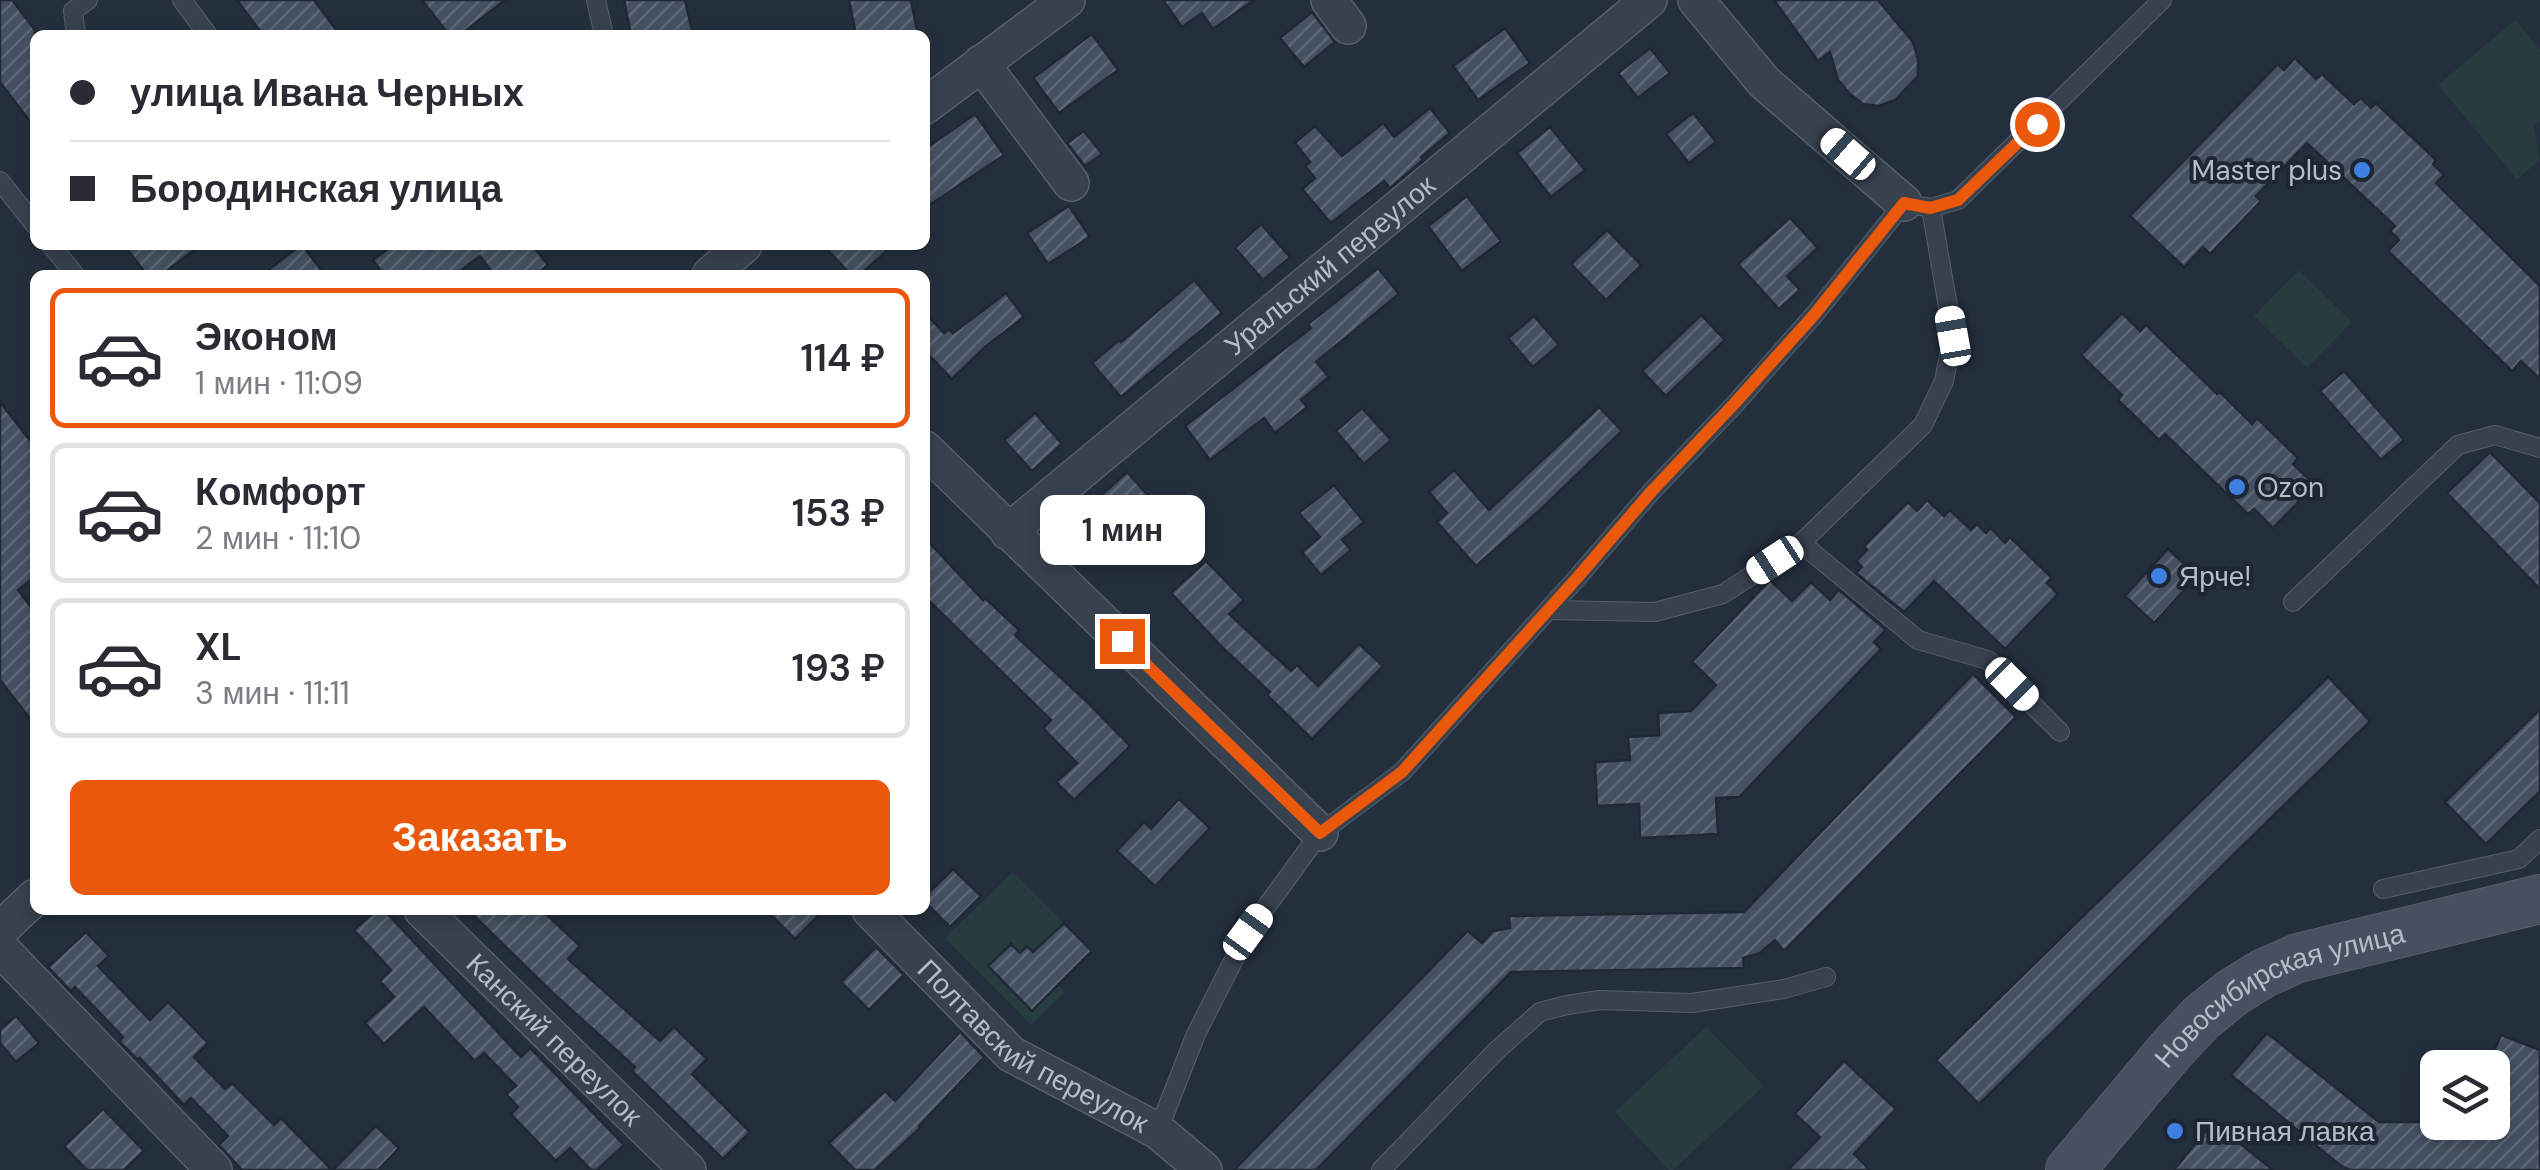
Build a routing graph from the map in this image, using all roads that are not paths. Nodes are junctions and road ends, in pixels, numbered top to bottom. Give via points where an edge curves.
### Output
1 (88, 0) edge
2 (182, 0) edge
3 (596, 0) edge
4 (1067, 0) edge
5 (1649, 0) edge
6 (1696, 0) edge
7 (2162, 0) edge
8 (75, 30) edge
9 (204, 30) edge
10 (603, 30) edge
11 (982, 63) junction
12 (930, 102) edge
13 (0, 181) edge
14 (1071, 183) dead end
15 (1918, 206) junction
16 (30, 219) edge
17 (55, 250) edge
18 (71, 270) edge
19 (2540, 448) edge
20 (930, 454) edge
21 (1008, 532) junction
22 (1801, 544) junction
23 (2293, 602) dead end
24 (1549, 610) junction
25 (2060, 732) dead end
26 (1320, 833) junction
27 (2540, 838) edge
28 (2384, 890) dead end
29 (2540, 900) edge
30 (30, 902) edge
31 (427, 915) edge
32 (875, 915) edge
33 (0, 930) edge
34 (0, 948) edge
35 (1826, 977) dead end
36 (1158, 1131) junction
37 (1198, 1168) edge
38 (214, 1170) edge
39 (688, 1170) edge
40 (1381, 1170) edge
41 (2070, 1170) edge

1 - 8 lane via 72,11
2 - 9 lane
3 - 10 lane
4 - 11 street
5 - 21 street, Уральский переулок
6 - 15 street via 1764,82
7 - 15 lane via 1958,200
11 - 12 street
11 - 14 street
13 - 16 lane
15 - 22 lane via 1953,336 1944,381 1923,425
15 - 24 lane
17 - 18 lane
19 - 23 lane via 2495,435 2458,445
20 - 21 street
21 - 26 street
22 - 24 lane via 1722,594 1656,612
22 - 25 lane via 1918,640 1988,660
24 - 26 lane via 1402,772
26 - 36 lane via 1248,932 1196,1034
27 - 28 lane via 2518,858
29 - 41 street, Новосибирская улица via 2298,958 2264,973 2201,1018
30 - 33 street
31 - 39 street, Канский переулок
32 - 36 street, Полтавский переулок via 1011,1054
34 - 38 street
35 - 40 lane via 1692,1003 1600,1000 1540,1012
36 - 37 street, Полтавский переулок

